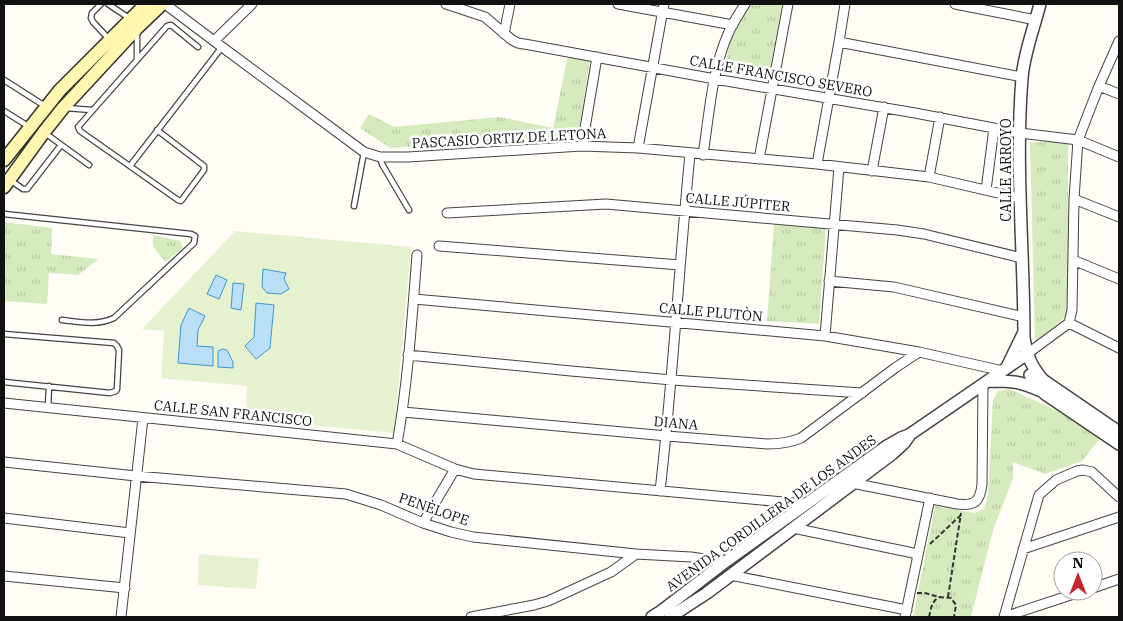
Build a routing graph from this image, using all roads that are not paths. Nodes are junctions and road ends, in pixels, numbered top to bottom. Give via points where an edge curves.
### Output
1 (101, 4) edge
2 (108, 4) edge
3 (146, 4) edge
4 (163, 4) edge
5 (252, 4) edge
6 (446, 4) edge
7 (510, 4) edge
8 (618, 4) edge
9 (745, 4) edge
10 (788, 4) edge
11 (845, 4) edge
12 (955, 4) edge
13 (1040, 4) edge
14 (663, 8) edge
15 (1036, 20) junction
16 (134, 23) junction
17 (733, 25) junction
18 (504, 34) junction
19 (110, 40) junction
20 (214, 41) junction
21 (839, 42) junction
22 (1119, 42) edge
23 (198, 47) dead end
24 (222, 47) junction
25 (597, 57) junction
26 (137, 59) junction
27 (653, 67) junction
28 (1022, 77) junction
29 (715, 79) junction
30 (4, 80) edge
31 (1099, 86) junction
32 (772, 88) junction
33 (1119, 94) edge
34 (828, 98) junction
35 (46, 107) junction
36 (884, 107) junction
37 (63, 108) junction
38 (92, 110) junction
39 (4, 111) edge
40 (940, 118) junction
41 (29, 128) junction
42 (994, 128) junction
43 (157, 130) junction
44 (44, 132) junction
45 (1020, 133) junction
46 (1078, 140) junction
47 (61, 145) junction
48 (582, 146) junction
49 (638, 148) junction
50 (364, 152) junction
51 (690, 154) junction
52 (704, 155) junction
53 (1119, 156) edge
54 (380, 157) junction
55 (4, 160) edge
56 (760, 160) junction
57 (817, 164) junction
58 (89, 165) dead end
59 (130, 166) junction
60 (839, 167) junction
61 (872, 171) junction
62 (929, 177) junction
63 (7, 183) edge
64 (986, 190) junction
65 (1020, 198) junction
66 (1074, 199) junction
67 (354, 206) dead end
68 (409, 210) dead end
69 (684, 210) junction
70 (447, 213) dead end
71 (4, 214) edge
72 (1119, 217) edge
73 (834, 225) junction
74 (439, 246) dead end
75 (417, 254) dead end
76 (1022, 258) junction
77 (1073, 260) junction
78 (680, 265) junction
79 (1119, 279) edge
80 (829, 281) junction
81 (414, 299) junction
82 (1024, 317) junction
83 (62, 320) dead end
84 (676, 323) junction
85 (1069, 323) junction
86 (4, 334) edge
87 (1024, 335) junction
88 (825, 336) junction
89 (1119, 348) edge
90 (919, 352) junction
91 (408, 355) junction
92 (1024, 360) junction
93 (1005, 370) junction
94 (672, 380) junction
95 (4, 382) edge
96 (985, 383) junction
97 (49, 386) junction
98 (862, 393) junction
99 (1046, 394) junction
100 (4, 403) edge
101 (48, 408) junction
102 (403, 412) junction
103 (143, 418) junction
104 (1119, 432) edge
105 (909, 435) junction
106 (667, 436) junction
107 (397, 444) junction
108 (1119, 444) edge
109 (4, 462) edge
110 (455, 469) junction
111 (136, 476) junction
112 (852, 483) junction
113 (660, 491) junction
114 (1119, 496) edge
115 (930, 498) junction
116 (805, 504) junction
117 (1119, 517) edge
118 (4, 518) edge
119 (424, 523) junction
120 (793, 528) junction
121 (130, 533) junction
122 (1023, 549) junction
123 (636, 554) junction
124 (918, 554) junction
125 (725, 562) junction
126 (730, 575) junction
127 (4, 576) edge
128 (1119, 579) edge
129 (1103, 585) edge
130 (125, 588) junction
131 (1053, 601) edge
132 (906, 613) edge
133 (662, 616) edge
134 (121, 617) edge
135 (471, 617) edge
136 (1004, 617) edge

1 - 19 lane via 91,18
2 - 16 lane
3 - 16 main road
4 - 16 main road
4 - 20 street, PASCASIO ORTIZ DE LETONA
5 - 20 street
6 - 18 street, CALLE FRANCISCO SEVERO via 485,18
7 - 18 street
8 - 14 street
9 - 17 street
10 - 32 street
11 - 21 street
12 - 15 street
13 - 15 street, CALLE ARROYO
14 - 17 street
14 - 27 street
15 - 28 street, CALLE ARROYO
16 - 19 main road
16 - 26 lane
16 - 37 main road
17 - 29 street via 724,43
18 - 25 street, CALLE FRANCISCO SEVERO via 518,42
19 - 35 main road
20 - 24 street, PASCASIO ORTIZ DE LETONA
21 - 28 street
21 - 34 street
22 - 31 street
23 - 26 lane via 168,25
24 - 43 lane
24 - 50 street, PASCASIO ORTIZ DE LETONA
25 - 27 street, CALLE FRANCISCO SEVERO
25 - 48 street
26 - 38 lane
27 - 29 street, CALLE FRANCISCO SEVERO
27 - 49 street
28 - 45 street, CALLE ARROYO
29 - 32 street, CALLE FRANCISCO SEVERO
29 - 52 street
30 - 35 lane
31 - 33 street
31 - 46 street
32 - 34 street, CALLE FRANCISCO SEVERO
32 - 56 street
34 - 36 street, CALLE FRANCISCO SEVERO
34 - 57 street
35 - 41 main road
36 - 40 street, CALLE FRANCISCO SEVERO
36 - 61 street
37 - 38 lane
37 - 44 main road
38 - 59 lane via 78,125 80,131
39 - 41 lane
40 - 42 street, CALLE FRANCISCO SEVERO
40 - 62 street
41 - 55 main road
42 - 45 street, CALLE FRANCISCO SEVERO
42 - 64 street
43 - 59 lane
43 - 59 lane via 203,164 204,170 194,184 182,200 178,200
44 - 47 lane
44 - 63 main road
45 - 46 street, CALLE FRANCISCO SEVERO
45 - 65 street, CALLE ARROYO
46 - 53 street, CALLE FRANCISCO SEVERO
46 - 66 street
47 - 58 lane
47 - 63 lane via 27,189
48 - 49 street, PASCASIO ORTIZ DE LETONA
48 - 54 street, PASCASIO ORTIZ DE LETONA
49 - 51 street, PASCASIO ORTIZ DE LETONA
50 - 54 street, PASCASIO ORTIZ DE LETONA
50 - 67 lane
51 - 52 street, PASCASIO ORTIZ DE LETONA
51 - 69 street
52 - 56 street, PASCASIO ORTIZ DE LETONA
54 - 68 lane
56 - 57 street, PASCASIO ORTIZ DE LETONA
57 - 60 street, PASCASIO ORTIZ DE LETONA
60 - 61 street, PASCASIO ORTIZ DE LETONA
60 - 73 street
61 - 62 street, PASCASIO ORTIZ DE LETONA
62 - 64 street, PASCASIO ORTIZ DE LETONA
64 - 65 street, PASCASIO ORTIZ DE LETONA
65 - 76 street, CALLE ARROYO
66 - 72 street
66 - 77 street
69 - 70 street, CALLE JÚPITER via 606,204
69 - 73 street, CALLE JÚPITER
69 - 78 street
71 - 83 lane via 195,236 194,243 114,318 94,324
73 - 76 street, CALLE JÚPITER via 924,234
73 - 80 street
74 - 78 street
75 - 81 street
76 - 82 street, CALLE ARROYO
77 - 79 street
77 - 85 street
78 - 84 street
80 - 82 street via 894,287
80 - 88 street
81 - 84 street, CALLE PLUTÒN
81 - 91 street
82 - 87 street, CALLE ARROYO
84 - 88 street, CALLE PLUTÒN
84 - 94 street
85 - 89 street
85 - 92 street
86 - 97 lane via 114,344 119,348 117,389 113,392
87 - 92 street, CALLE ARROYO
87 - 93 street
88 - 90 street, CALLE PLUTÒN
90 - 93 street, CALLE PLUTÒN
90 - 98 street, DIANA
91 - 94 street
91 - 102 street
92 - 93 street, AVENIDA CORDILLERA DE LOS ANDES
92 - 99 street
92 - 104 street via 1043,380
93 - 96 street, AVENIDA CORDILLERA DE LOS ANDES
94 - 98 street
94 - 106 street
95 - 97 lane
96 - 99 street via 1017,382
96 - 105 street, AVENIDA CORDILLERA DE LOS ANDES
96 - 115 street via 980,495 972,504 963,505
97 - 101 lane
98 - 106 street, DIANA via 801,438 790,442 766,444
99 - 108 street
100 - 101 street, CALLE SAN FRANCISCO
101 - 103 street, CALLE SAN FRANCISCO
102 - 106 street, DIANA
102 - 107 street
103 - 107 street, CALLE SAN FRANCISCO
103 - 111 street
105 - 112 street, AVENIDA CORDILLERA DE LOS ANDES via 892,454
105 - 116 street, AVENIDA CORDILLERA DE LOS ANDES via 887,446
106 - 113 street
107 - 110 street, CALLE SAN FRANCISCO
109 - 111 street, PENÈLOPE
110 - 113 street, CALLE SAN FRANCISCO via 488,476
110 - 119 street
111 - 119 street, PENÈLOPE via 346,494
111 - 121 street
112 - 115 street
112 - 120 street, AVENIDA CORDILLERA DE LOS ANDES
113 - 116 street, CALLE SAN FRANCISCO
114 - 122 street via 1092,472 1077,471 1056,480 1038,495
115 - 124 street
116 - 125 street, AVENIDA CORDILLERA DE LOS ANDES
117 - 122 street
118 - 121 street
119 - 123 street, PENÈLOPE via 473,537
120 - 124 street
120 - 126 street, AVENIDA CORDILLERA DE LOS ANDES
121 - 130 street
122 - 136 street
123 - 125 street, PENÈLOPE
123 - 135 street via 611,572 548,601
124 - 132 street
125 - 133 street, AVENIDA CORDILLERA DE LOS ANDES
126 - 132 street
126 - 133 street, AVENIDA CORDILLERA DE LOS ANDES via 707,593
127 - 130 street
128 - 129 street
130 - 134 street
131 - 136 street

